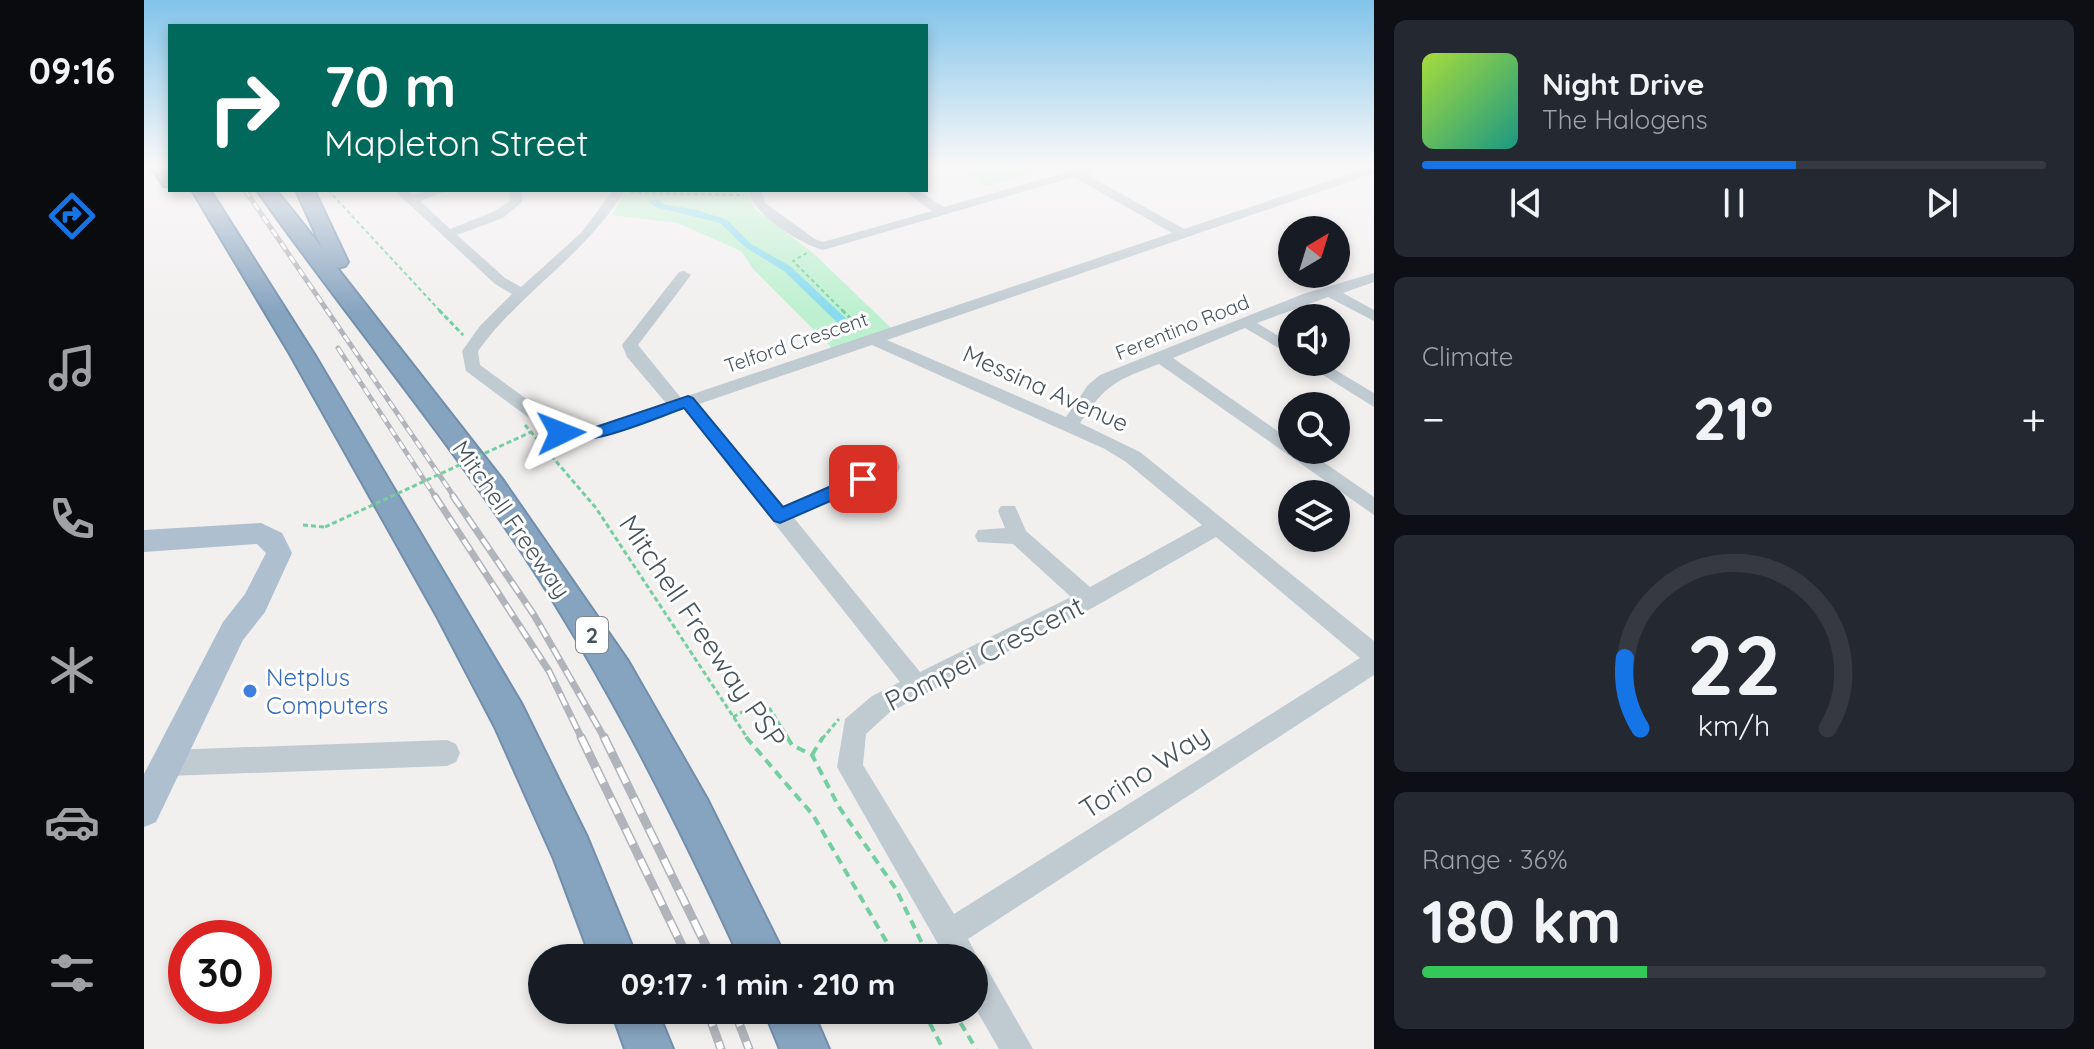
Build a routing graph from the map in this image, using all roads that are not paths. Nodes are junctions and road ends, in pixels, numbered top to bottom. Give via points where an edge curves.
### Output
1 (203, 215) edge
2 (216, 215) edge
3 (285, 215) edge
4 (315, 215) edge
5 (427, 215) edge
6 (498, 215) edge
7 (603, 215) edge
8 (772, 215) edge
9 (933, 215) edge
10 (1149, 215) edge
11 (1239, 215) edge
12 (448, 234) junction
13 (1183, 234) junction
14 (232, 242) junction
15 (684, 275) dead end
16 (1374, 277) edge
17 (1332, 293) junction
18 (524, 295) junction
19 (1374, 316) edge
20 (1245, 322) junction
21 (379, 337) junction
22 (872, 339) junction
23 (1278, 342) edge
24 (1162, 358) junction
25 (1333, 376) edge
26 (1374, 401) edge
27 (683, 403) junction
28 (1070, 425) junction
29 (1278, 440) edge
30 (1312, 464) edge
31 (891, 467) dead end
32 (1374, 507) edge
33 (1008, 511) dead end
34 (780, 516) junction
35 (1219, 525) junction
36 (985, 536) dead end
37 (1018, 536) junction
38 (144, 541) edge
39 (1088, 599) junction
40 (1374, 655) edge
41 (1374, 662) edge
42 (917, 686) junction
43 (447, 753) dead end
44 (168, 763) junction
45 (144, 810) edge
46 (949, 934) junction
47 (608, 944) edge
48 (756, 944) edge
49 (955, 944) edge
50 (988, 1000) edge
51 (639, 1024) edge
52 (793, 1024) edge
53 (649, 1049) edge
54 (805, 1049) edge
55 (1017, 1049) edge

1 - 14 highway
2 - 14 highway
3 - 21 highway, Mitchell Freeway / 2
4 - 21 highway
5 - 12 street
6 - 12 street
7 - 18 street, Telford Crescent
8 - 9 street via 811,246 836,244
10 - 13 street
11 - 13 street, Telford Crescent
12 - 18 street via 500,281
13 - 22 street, Telford Crescent
14 - 47 highway via 302,354 508,715
15 - 27 street via 630,345
16 - 17 street, Ferentino Road
17 - 19 street
17 - 20 street, Ferentino Road
18 - 27 street, Telford Crescent via 477,341 469,360 481,375 561,433 598,432
20 - 23 street
20 - 24 street, Ferentino Road
21 - 48 highway, Mitchell Freeway / 2 via 538,552 614,669 675,772
22 - 27 street, Telford Crescent
22 - 28 street, Messina Avenue
24 - 28 street, Ferentino Road via 1106,379
24 - 29 street
25 - 26 street
27 - 34 street
28 - 35 street, Messina Avenue via 1133,457
30 - 32 street
31 - 34 street
33 - 37 street
34 - 42 street
35 - 39 street, Pompei Crescent
35 - 40 street, Messina Avenue
36 - 37 street
37 - 39 street
38 - 44 main road via 264,545 238,602 233,631
39 - 42 street, Pompei Crescent
41 - 46 street, Torino Way
42 - 46 street, Pompei Crescent via 881,704 854,728 850,767
43 - 44 street
44 - 45 main road
46 - 49 street, Pompei Crescent
50 - 55 street
51 - 53 highway
52 - 54 highway

